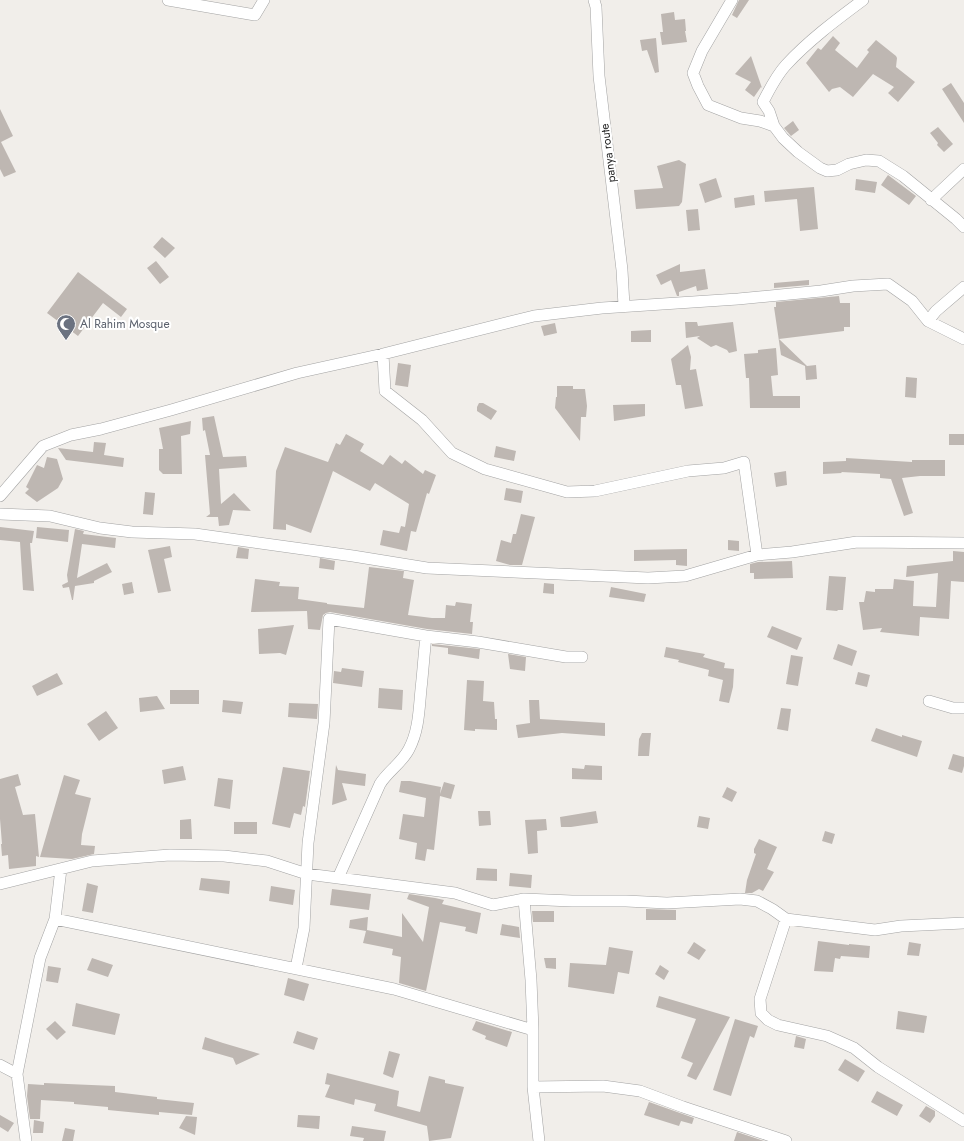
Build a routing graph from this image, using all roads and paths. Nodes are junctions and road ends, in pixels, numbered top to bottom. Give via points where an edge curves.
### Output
1 (168, 0) edge
2 (264, 0) edge
3 (594, 0) edge
4 (732, 0) edge
5 (863, 0) edge
6 (774, 126) junction
7 (964, 169) edge
8 (931, 200) junction
9 (964, 228) edge
10 (964, 287) edge
11 (624, 306) junction
12 (928, 321) junction
13 (964, 339) edge
14 (383, 354) junction
15 (0, 496) edge
16 (0, 514) edge
17 (964, 543) edge
18 (757, 555) junction
19 (426, 636) junction
20 (582, 657) dead end
21 (929, 701) dead end
22 (964, 708) edge
23 (61, 869) junction
24 (307, 874) junction
25 (338, 878) junction
26 (0, 884) edge
27 (524, 899) junction
28 (786, 919) junction
29 (55, 920) junction
30 (964, 922) edge
31 (296, 968) junction
32 (533, 1030) junction
33 (0, 1065) edge
34 (17, 1074) junction
35 (533, 1088) junction
36 (964, 1121) edge
37 (26, 1141) edge
38 (539, 1141) edge
39 (786, 1141) edge

1 - 2 street via 255,14
3 - 11 street, panya route via 599,76
4 - 6 street via 702,51 693,73 708,105 741,118
5 - 6 street via 818,35 785,66 763,102
6 - 8 street via 798,152 820,168 827,171 837,170 866,160 879,162 902,176
7 - 8 street
8 - 9 street
10 - 12 street
11 - 12 street via 738,299 888,284 912,300
11 - 14 street via 534,316
12 - 13 street
14 - 15 street via 297,373 171,410 71,435 43,446
14 - 18 street via 385,391 422,420 452,453 485,469 525,481 567,492 594,491 688,471 724,468 744,462
16 - 18 street via 50,516 100,528 132,532 195,534 427,568 506,573 648,578 685,576
17 - 18 street via 857,542
19 - 20 street via 566,657
19 - 24 street via 329,619 324,723 308,843
19 - 25 street via 419,718 415,735 403,759 380,784
21 - 22 street via 953,708
23 - 24 street via 92,861 170,856 224,856 267,861
23 - 26 street
23 - 29 street
24 - 25 street
24 - 31 street via 304,928
25 - 27 street via 455,893 493,905
27 - 28 street via 666,903 740,899 757,901
27 - 32 street
28 - 30 street via 875,930
28 - 36 street via 760,999 761,1013 765,1018 778,1025 827,1036 854,1048 878,1067
29 - 31 street
29 - 34 street via 40,958
31 - 32 street via 394,989
32 - 35 street
33 - 34 street
34 - 37 street
35 - 38 street
35 - 39 street via 603,1086 640,1091

